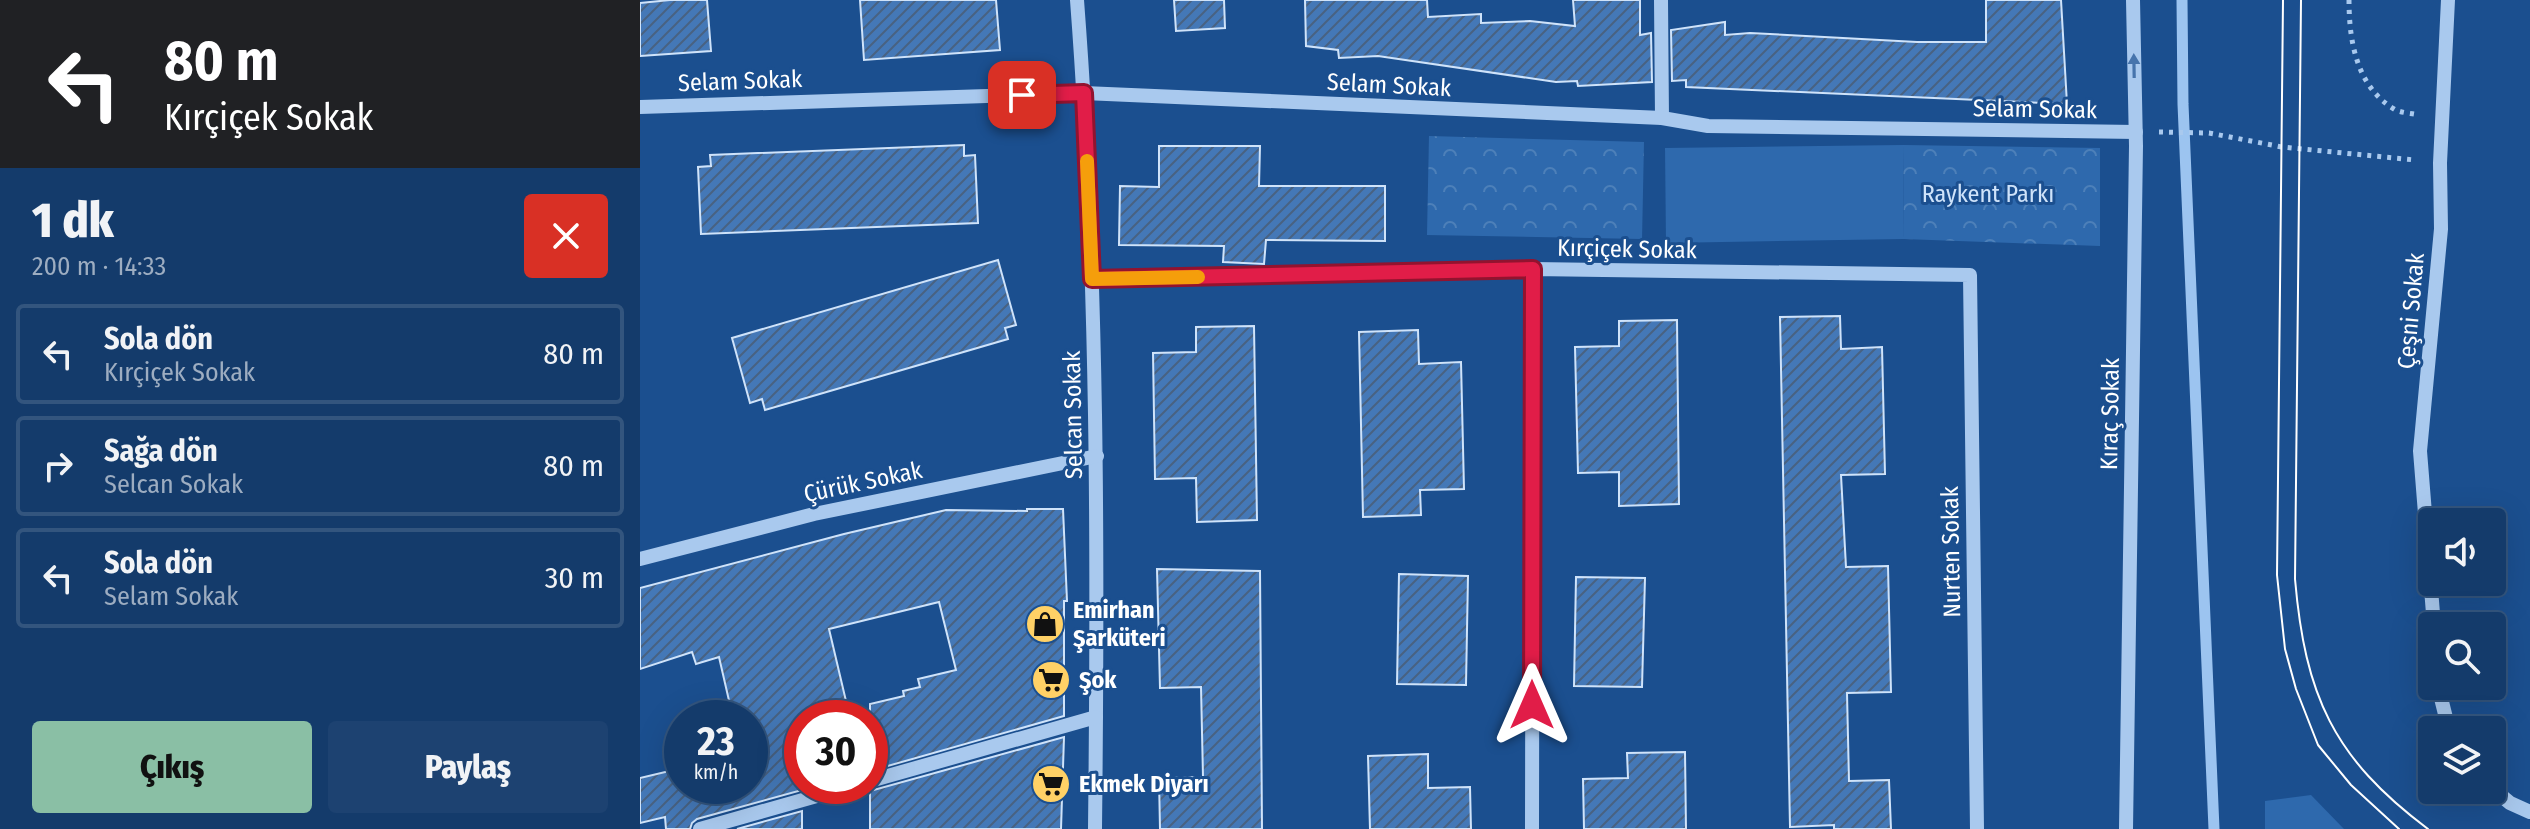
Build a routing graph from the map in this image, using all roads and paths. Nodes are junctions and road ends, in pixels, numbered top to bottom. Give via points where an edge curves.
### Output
1 (1077, 0) edge
2 (1661, 0) edge
3 (2133, 0) edge
4 (2349, 0) edge
5 (2448, 0) edge
6 (1084, 93) junction
7 (640, 107) edge
8 (1662, 118) junction
9 (2443, 120) junction
10 (2136, 132) junction
11 (2171, 132) dead end
12 (2440, 163) junction
13 (1533, 269) junction
14 (1970, 275) joint
15 (1092, 279) junction
16 (1097, 456) junction
17 (640, 559) edge
18 (2433, 612) edge
19 (1096, 717) junction
20 (888, 776) edge
21 (2506, 800) edge
22 (788, 804) edge
23 (2530, 812) edge
24 (700, 829) edge
25 (1095, 829) edge
26 (1532, 829) edge
27 (1977, 829) edge
28 (2126, 829) edge

1 - 6 street, Selcan Sokak
2 - 8 street
10 -> 3 street, Kıraç Sokak
4 - 9 path via 2358,68 2373,90 2395,110
5 - 9 street, Çeşni Sokak
6 - 7 street, Selam Sokak
6 - 8 street, Selam Sokak
6 - 15 street, Selcan Sokak
8 - 10 street, Selam Sokak via 1708,126
9 - 12 street, Çeşni Sokak
10 - 28 street, Kıraç Sokak
11 - 12 path
12 - 18 street, Çeşni Sokak via 2441,229 2420,451
13 - 14 street, Kırçiçek Sokak
13 - 15 street, Kırçiçek Sokak
13 - 26 street
14 - 27 street, Nurten Sokak
15 - 16 street, Selcan Sokak
16 - 17 street, Çürük Sokak via 814,514
16 - 19 street, Selcan Sokak
19 - 20 street
19 - 25 street, Selcan Sokak
21 - 23 street
22 - 24 street

